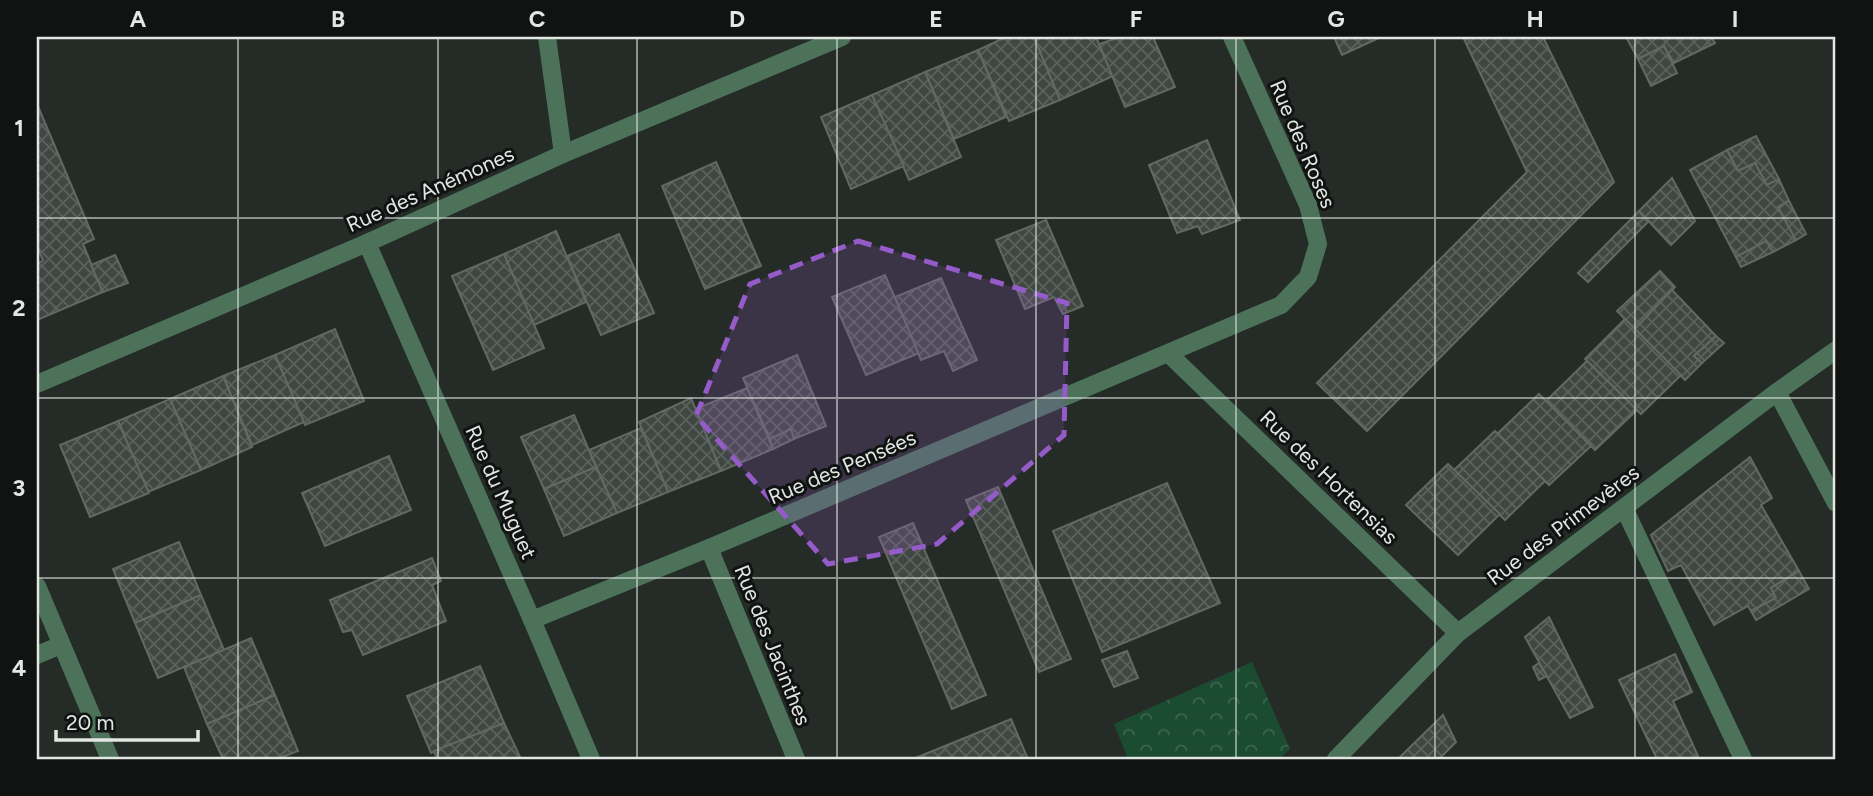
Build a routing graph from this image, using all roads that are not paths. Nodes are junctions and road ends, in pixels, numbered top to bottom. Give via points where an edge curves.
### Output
1 (547, 37) edge
2 (842, 37) edge
3 (1231, 37) edge
4 (563, 154) junction
5 (368, 243) junction
6 (1836, 350) edge
7 (1169, 354) junction
8 (37, 384) edge
9 (1777, 392) junction
10 (1836, 503) edge
11 (1624, 508) junction
12 (709, 548) junction
13 (37, 586) edge
14 (532, 620) junction
15 (1458, 633) junction
16 (61, 645) junction
17 (37, 655) edge
18 (110, 759) edge
19 (591, 759) edge
20 (796, 759) edge
21 (1336, 759) edge
22 (1743, 759) edge

1 - 4 street
2 - 4 street, Rue des Anémones
3 - 7 street, Rue des Roses via 1308,205 1318,244 1308,278 1282,305
4 - 5 street, Rue des Anémones
5 - 8 street, Rue des Anémones
5 - 14 street, Rue du Muguet
6 - 9 street, Rue des Primevères
7 - 12 street, Rue des Pensées
7 - 15 street, Rue des Hortensias
9 - 10 street
9 - 11 street, Rue des Primevères
11 - 15 street, Rue des Primevères
11 - 22 street
12 - 14 street, Rue des Pensées
12 - 20 street, Rue des Jacinthes
13 - 16 street
14 - 19 street, Rue du Muguet
15 - 21 street, Rue des Primevères
16 - 17 street
16 - 18 street

